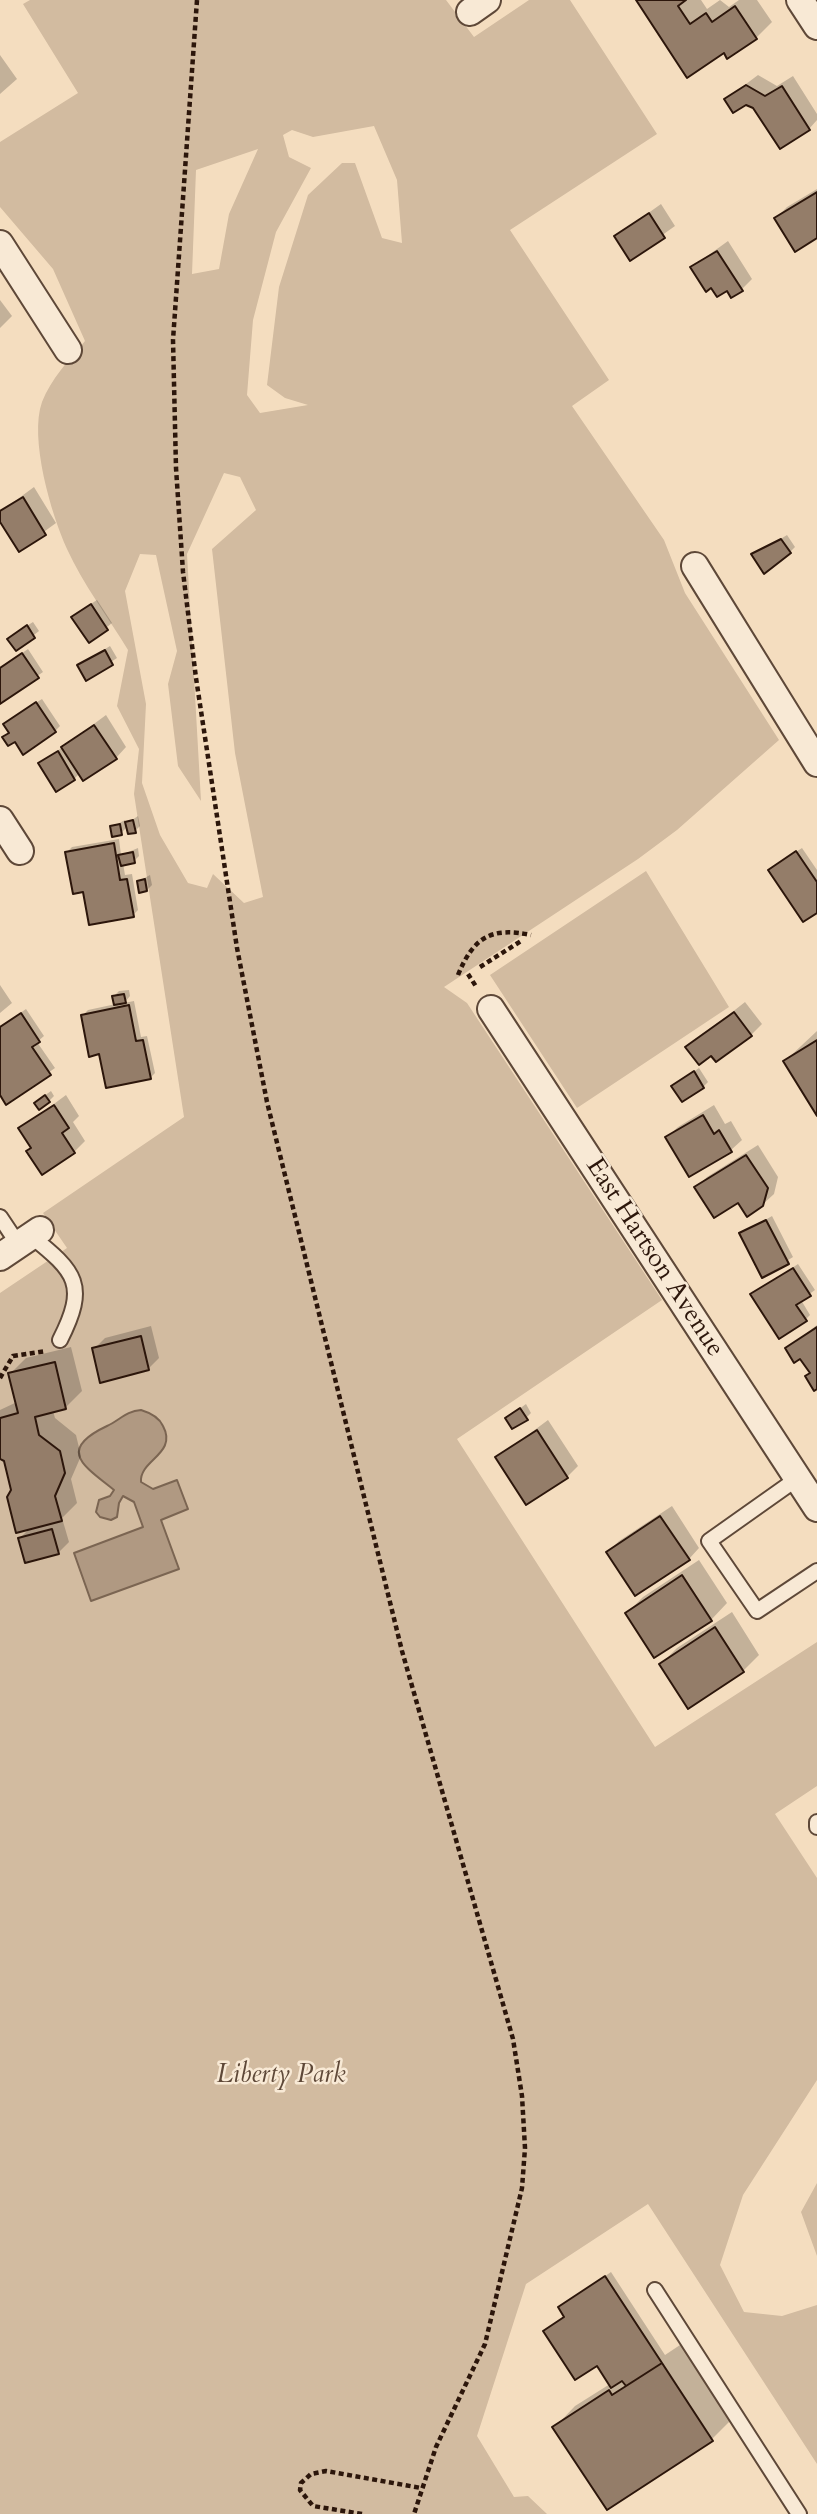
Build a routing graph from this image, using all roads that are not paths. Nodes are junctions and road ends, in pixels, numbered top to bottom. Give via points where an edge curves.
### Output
1 (800, 0) edge
2 (817, 26) edge
3 (0, 244) edge
4 (68, 350) dead end
5 (695, 566) dead end
6 (817, 763) edge
7 (0, 820) edge
8 (20, 850) dead end
9 (491, 1009) dead end
10 (0, 1217) edge
11 (22, 1242) edge
12 (60, 1340) road end
13 (798, 1478) junction
14 (817, 1508) edge
15 (817, 1572) edge
16 (655, 2290) dead end
17 (799, 2514) edge

1 - 2 street
3 - 4 street
5 - 6 street
7 - 8 street
9 - 13 street, East Hartson Avenue
10 - 11 lane
11 - 12 lane via 71,1271 76,1289 71,1317
13 - 14 street, East Hartson Avenue
13 - 15 lane via 709,1541 757,1611
16 - 17 lane

